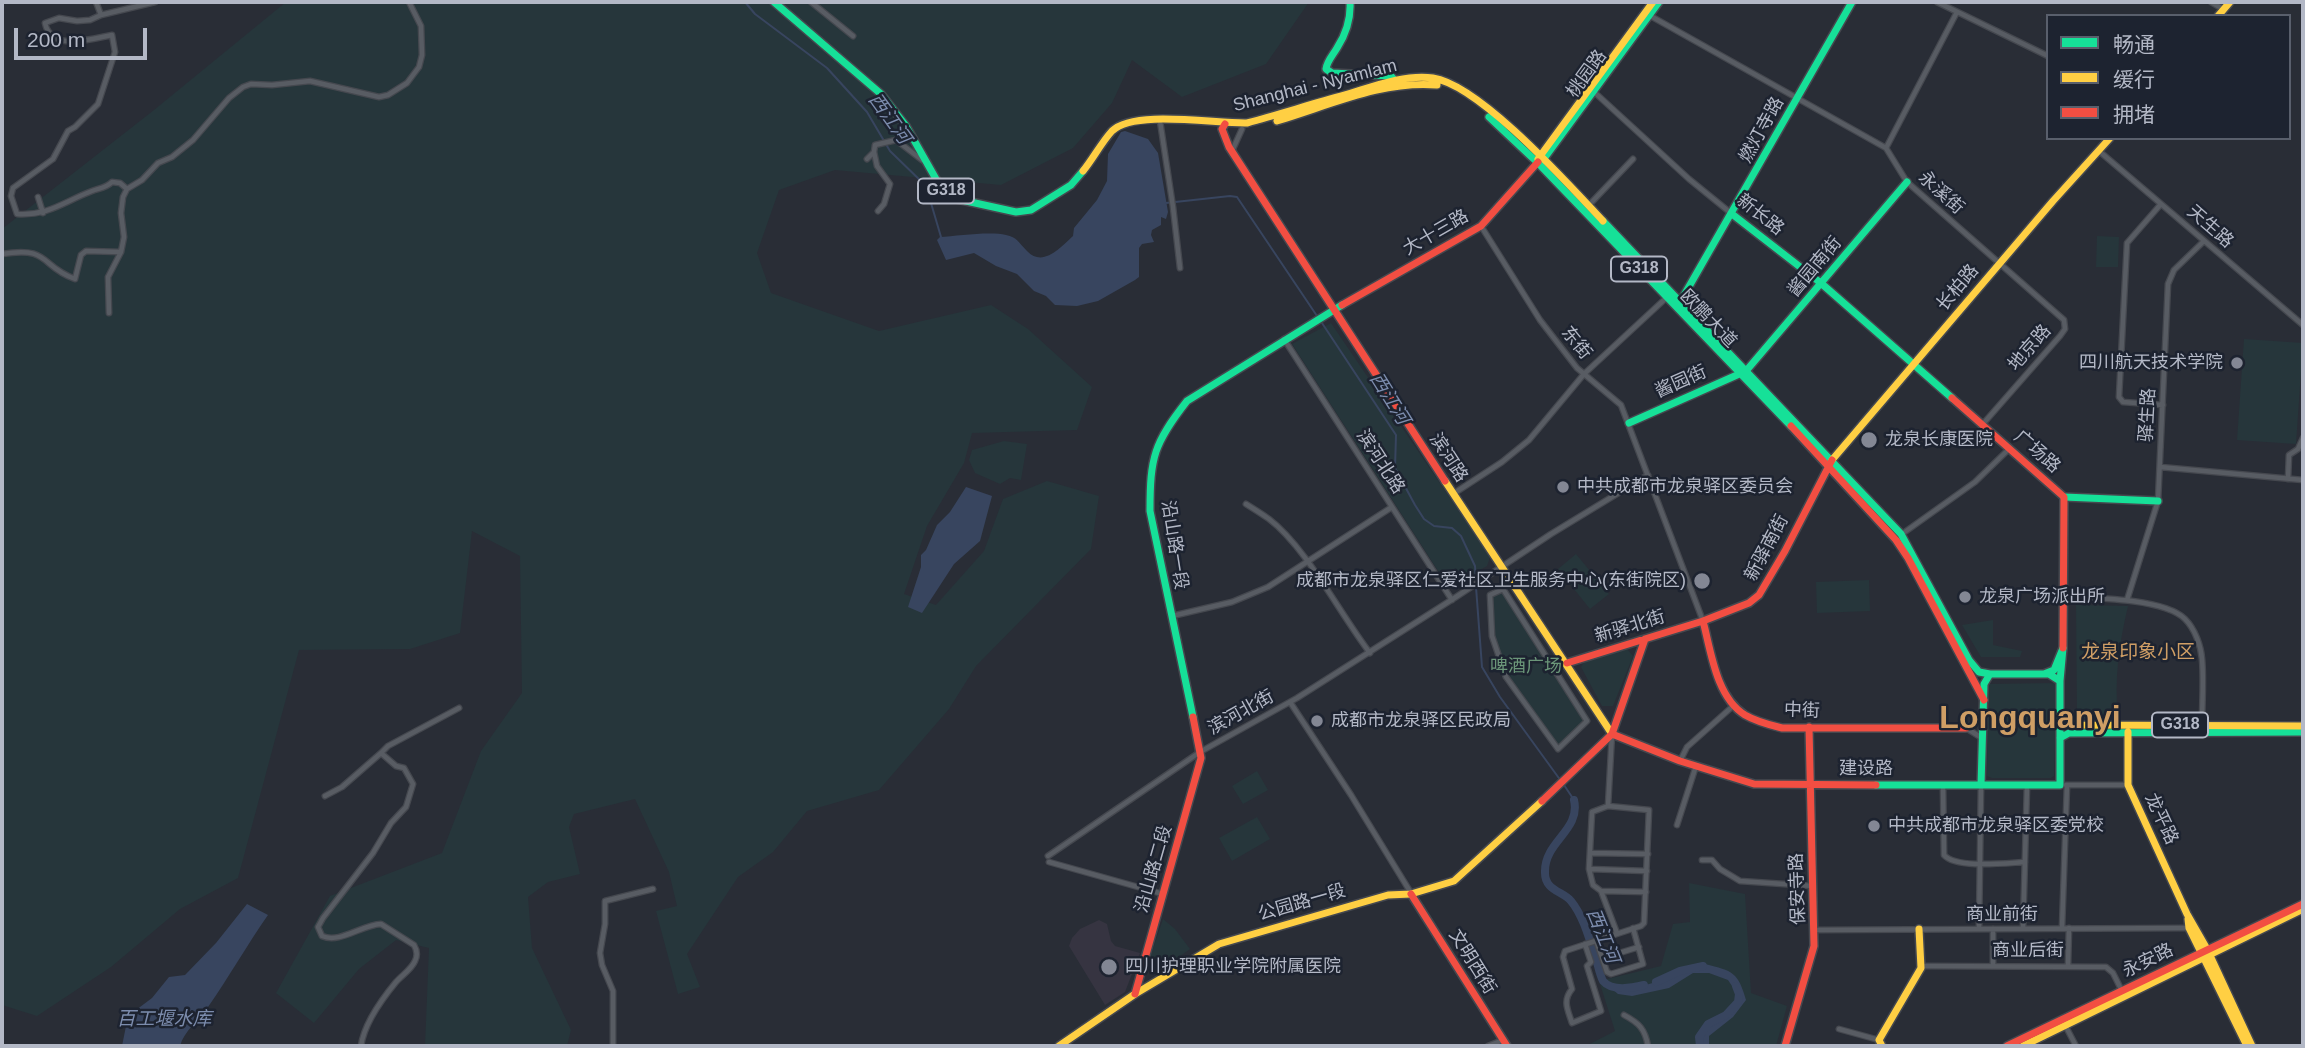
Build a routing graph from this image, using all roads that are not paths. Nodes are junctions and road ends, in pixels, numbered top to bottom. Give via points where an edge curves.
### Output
1 (96, 2) edge
2 (155, 2) edge
3 (409, 2) edge
4 (774, 2) edge
5 (811, 2) edge
6 (1350, 2) edge
7 (1653, 2) edge
8 (1659, 2) edge
9 (1852, 2) edge
10 (1937, 2) edge
11 (2211, 2) edge
12 (2230, 2) edge
13 (1957, 12) junction
14 (2220, 12) edge
15 (1647, 14) junction
16 (101, 15) junction
17 (853, 36) dead end
18 (2046, 55) edge
19 (1395, 81) junction
20 (1592, 89) junction
21 (1798, 98) junction
22 (1162, 121) junction
23 (1224, 127) junction
24 (1242, 130) junction
25 (2108, 140) edge
26 (1886, 148) junction
27 (2099, 150) junction
28 (874, 152) junction
29 (1232, 152) junction
30 (867, 159) dead end
31 (1633, 159) dead end
32 (1540, 161) junction
33 (928, 165) junction
34 (1907, 182) junction
35 (127, 188) junction
36 (38, 197) dead end
37 (2161, 204) junction
38 (1588, 206) junction
39 (878, 211) dead end
40 (43, 213) junction
41 (1732, 214) junction
42 (1481, 226) junction
43 (2204, 241) junction
44 (121, 252) junction
45 (2, 254) edge
46 (2000, 263) junction
47 (1180, 268) dead end
48 (1822, 284) junction
49 (1668, 295) junction
50 (1678, 305) junction
51 (1333, 310) junction
52 (110, 313) dead end
53 (2303, 325) edge
54 (1302, 329) joint
55 (1284, 340) junction
56 (1913, 366) junction
57 (1743, 372) junction
58 (1584, 374) junction
59 (2163, 405) junction
60 (1629, 423) junction
61 (1982, 426) junction
62 (2303, 438) edge
63 (2009, 449) junction
64 (1831, 463) junction
65 (2160, 467) junction
66 (1648, 475) junction
67 (2288, 479) junction
68 (2303, 480) edge
69 (1453, 494) junction
70 (2064, 497) junction
71 (2158, 501) junction
72 (1246, 504) dead end
73 (1392, 507) junction
74 (1901, 534) junction
75 (1306, 560) junction
76 (1503, 567) junction
77 (2063, 597) junction
78 (1454, 599) junction
79 (2127, 600) junction
80 (1171, 616) junction
81 (1703, 621) junction
82 (1644, 639) junction
83 (2063, 648) junction
84 (1370, 653) junction
85 (1567, 663) junction
86 (1990, 674) junction
87 (2042, 674) junction
88 (2060, 681) junction
89 (1984, 700) junction
90 (1290, 702) junction
91 (1733, 706) junction
92 (459, 708) dead end
93 (1983, 711) junction
94 (2060, 715) junction
95 (2202, 725) junction
96 (2303, 726) edge
97 (1809, 727) junction
98 (1966, 728) junction
99 (2128, 732) junction
100 (2303, 732) edge
101 (1612, 734) junction
102 (2060, 738) junction
103 (1983, 740) junction
104 (1558, 749) joint
105 (1200, 752) junction
106 (381, 753) junction
107 (1680, 761) junction
108 (1696, 766) junction
109 (1810, 784) junction
110 (1943, 785) junction
111 (1981, 785) junction
112 (2063, 785) junction
113 (2128, 785) junction
114 (2026, 786) junction
115 (325, 796) dead end
116 (1608, 806) junction
117 (1677, 825) dead end
118 (1590, 853) junction
119 (1648, 854) junction
120 (1702, 860) dead end
121 (2025, 862) junction
122 (1981, 863) junction
123 (1589, 869) junction
124 (1647, 871) junction
125 (1813, 886) junction
126 (653, 889) dead end
127 (1601, 891) junction
128 (1646, 892) junction
129 (1163, 894) junction
130 (1411, 894) junction
131 (2303, 904) edge
132 (2187, 914) junction
133 (1633, 928) junction
134 (2023, 928) junction
135 (2062, 928) junction
136 (2069, 928) junction
137 (2189, 928) junction
138 (1919, 929) junction
139 (1979, 929) junction
140 (1993, 929) junction
141 (1815, 930) junction
142 (1617, 933) junction
143 (1590, 942) junction
144 (1639, 947) junction
145 (2206, 953) junction
146 (1603, 958) junction
147 (2068, 965) junction
148 (1921, 966) junction
149 (1993, 966) junction
150 (2122, 991) junction
151 (1135, 995) junction
152 (1624, 1015) dead end
153 (2064, 1023) junction
154 (1839, 1029) dead end
155 (1505, 1043) edge
156 (1881, 1043) edge
157 (361, 1046) edge
158 (613, 1046) edge
159 (1059, 1046) edge
160 (1488, 1046) edge
161 (1648, 1046) edge
162 (1785, 1046) edge
163 (2007, 1046) edge
164 (2023, 1046) edge
165 (2076, 1046) edge
166 (2247, 1046) edge
167 (2252, 1046) edge

1 - 16 street
2 - 16 street
3 - 35 street via 421,26 422,55 407,83 379,97 310,81 243,87 193,140
4 - 33 main road, Shanghai - Nyamlam / G318 via 881,94
5 - 17 street
6 - 19 main road via 1350,21 1326,69 1391,76
7 - 15 main road
8 - 15 main road, 桃园路
9 - 21 main road, 燃灯寺路
10 - 13 street
11 - 14 street
12 - 14 main road
13 - 18 street
13 - 26 street
15 - 20 main road, 桃园路
15 - 21 street, 永溪街
16 - 40 street via 45,23 47,32 66,41 111,34 115,52 98,104 68,131 53,159 13,188 17,214
19 - 23 main road, Shanghai - Nyamlam / G318
19 - 32 main road, Shanghai - Nyamlam / G318 via 1425,77 1465,90
20 - 32 main road, 桃园路
20 - 41 street, 新长路
21 - 26 street, 永溪街
21 - 41 main road, 燃灯寺路
22 - 23 main road, Shanghai - Nyamlam / G318 via 1182,118
22 - 33 main road, Shanghai - Nyamlam / G318 via 1116,127 1071,185 1023,212 957,199 944,191
22 - 47 street
23 - 24 main road, 欧鹏大道 / G318
23 - 29 main road, 滨河路
24 - 29 street
24 - 32 main road, 欧鹏大道 / G318 via 1398,86 1432,83 1466,96
25 - 27 main road, 长柏路
26 - 34 street, 永溪街
27 - 37 street, 天生路
27 - 46 main road, 长柏路
28 - 30 street
28 - 33 street via 875,145 895,140
28 - 39 street via 877,166 890,184
29 - 51 main road, 滨河路
31 - 38 street
32 - 38 main road, 欧鹏大道 / G318
32 - 42 main road, 大十三路
32 - 49 main road, 欧鹏大道 / G318
34 - 46 street, 永溪街
34 - 48 main road, 酱园南街
35 - 40 street via 112,182
35 - 44 street via 121,213
36 - 40 street
37 - 43 street, 天生路
37 - 59 street via 2127,243 2119,397 2123,402
38 - 49 main road, 欧鹏大道 / G318
41 - 48 main road, 新长路
41 - 50 main road, 燃灯寺路
42 - 51 main road, 大十三路
42 - 58 street, 东街 via 1540,320
43 - 53 street, 天生路
43 - 59 street, 驿生路 via 2174,270 2168,284
44 - 45 street via 86,251 75,279 36,253
44 - 52 street via 108,277
46 - 56 main road, 长柏路
46 - 61 street, 地京路 via 2066,325
48 - 56 main road, 新长路
48 - 57 main road, 酱园南街
49 - 50 main road, 欧鹏大道 / G318
49 - 58 street
50 - 57 main road, 欧鹏大道 / G318
51 - 54 main road, 大十三路
51 - 69 main road, 滨河路
54 - 55 main road, 沿山路一段
55 - 73 street, 滨河北路
55 - 80 main road, 沿山路一段 via 1187,401 1156,447 1150,511
56 - 61 main road, 广场路
56 - 64 main road, 长柏路
57 - 60 main road, 酱园街
57 - 64 main road, 欧鹏大道 / G318
58 - 60 street, 东街 via 1621,405
58 - 69 street via 1529,440
59 - 65 street, 驿生路
60 - 66 street, 东街
61 - 63 main road, 广场路
62 - 67 street via 2289,455
63 - 70 main road, 广场路
63 - 74 street via 1975,482
64 - 74 main road, 欧鹏大道 / G318
64 - 81 main road, 新驿南街 via 1759,595
64 - 89 main road, 欧鹏大道 / G318 via 1908,558
65 - 67 street
65 - 71 street, 驿生路
66 - 76 street, 滨河北街
66 - 81 street, 东街
67 - 68 street
69 - 76 main road, 滨河路
70 - 71 main road
70 - 77 main road, 广场路
71 - 79 street, 驿生路
72 - 75 street via 1270,520
73 - 75 street
73 - 78 street, 滨河北路
74 - 86 main road, 欧鹏大道 / G318 via 1969,660 1979,672
75 - 80 street via 1268,587
75 - 84 street
76 - 78 street, 滨河北街
76 - 85 main road, 滨河路
77 - 79 street
77 - 83 main road, 广场路
78 - 84 street, 滨河北街
79 - 95 street via 2185,618 2197,638 2202,658
80 - 105 main road, 沿山路一段
81 - 82 main road, 新驿北街
81 - 91 main road
82 - 85 main road, 新驿北街
82 - 101 main road
83 - 87 main road via 2054,670
83 - 88 main road, 广场路
84 - 90 street, 滨河北街
85 - 101 main road, 滨河路
86 - 87 main road
86 - 89 main road via 1985,679
87 - 88 main road
88 - 94 main road, 广场路
89 - 93 main road
90 - 105 street, 滨河北街
90 - 130 street
91 - 97 main road, 中街 via 1761,722 1783,728
91 - 107 street via 1687,747
92 - 106 street
93 - 98 street via 1978,723
93 - 103 main road
94 - 95 main road, G318 via 2065,722 2080,726
94 - 102 main road, 广场路
95 - 96 main road, G318
97 - 98 main road, 中街
97 - 109 main road, 保安寺路
98 - 103 street
99 - 100 main road, G318
99 - 102 main road, G318 via 2069,733
99 - 113 main road, 龙平路
101 - 107 main road, 建设路
101 - 116 street
101 - 130 main road, 公园路一段 via 1454,881
102 - 112 main road, 广场路
103 - 111 main road
104 - 104 street via 1587,721 1503,589 1490,595 1492,636 1507,677
105 - 129 main road, 沿山路二段
105 - 129 street, 滨河北街 via 1049,859
106 - 115 street
106 - 157 street via 404,768 413,784 405,807 318,927 322,936 330,939 381,924 416,949 415,963 374,1016
107 - 108 main road, 建设路
108 - 109 main road, 建设路 via 1754,784
108 - 117 street
109 - 110 main road, 建设路
109 - 125 main road, 保安寺路
110 - 111 main road, 建设路
110 - 122 street via 1944,855 1953,862
111 - 114 main road, 建设路
111 - 122 street
112 - 113 street, 建设路
112 - 114 main road, 建设路
112 - 135 street
113 - 132 main road, 龙平路
114 - 121 street
116 - 118 street via 1592,813
116 - 119 street via 1649,810
118 - 119 street
118 - 123 street
119 - 124 street
120 - 125 street via 1712,860 1740,881
121 - 122 street
121 - 134 street
122 - 139 street
123 - 124 street
123 - 127 street via 1593,885
124 - 128 street
125 - 141 main road, 保安寺路
126 - 158 street via 605,901 600,953 613,991
127 - 128 street
127 - 142 street
128 - 133 street via 1644,923
129 - 151 main road, 沿山路二段
130 - 151 main road, 公园路一段 via 1388,895 1219,944
130 - 155 main road, 文明西街
131 - 145 main road, 永安路
132 - 137 main road, 龙平路
132 - 145 main road, 龙平路
133 - 142 street
133 - 144 street
134 - 135 street, 商业前街
134 - 140 street, 商业前街
135 - 136 street, 商业前街
136 - 137 street, 商业前街
136 - 147 street
137 - 145 main road, 龙平路
138 - 139 street, 商业前街
138 - 141 street, 商业前街
138 - 148 main road
139 - 140 street, 商业前街
140 - 149 street
141 - 162 main road, 保安寺路
142 - 143 street
143 - 143 street via 1565,951 1563,957 1572,989 1565,1002 1572,1023 1601,1011 1587,966
143 - 146 street
144 - 146 street
144 - 146 street via 1643,964 1611,974
145 - 150 main road, 永安路
145 - 153 main road
145 - 166 main road, 龙平路
145 - 167 main road, 龙平路
147 - 149 street, 商业后街
147 - 150 street, 商业后街 via 2106,967
148 - 149 street, 商业后街
148 - 156 main road
150 - 153 main road, 永安路
151 - 159 main road, 公园路一段
152 - 161 street via 1645,1031
153 - 163 main road, 永安路
153 - 164 main road
153 - 165 street
154 - 156 street
155 - 160 street

